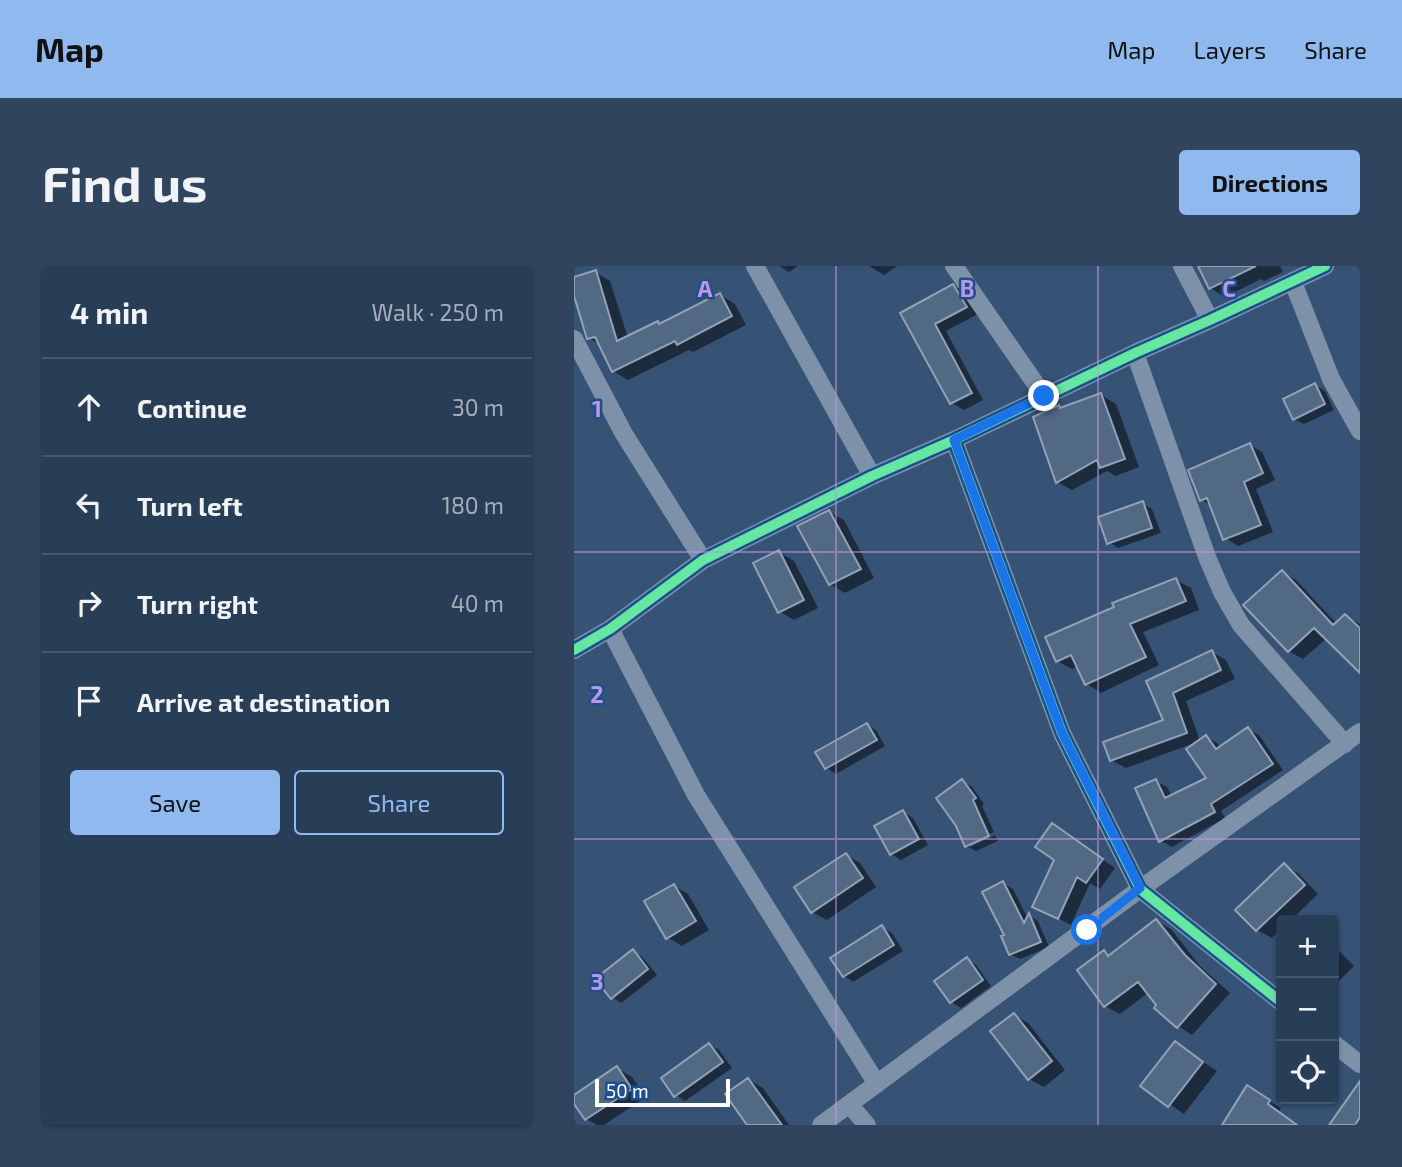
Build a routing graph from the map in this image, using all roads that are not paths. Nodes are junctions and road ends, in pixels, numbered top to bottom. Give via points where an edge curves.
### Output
1 (755, 266) edge
2 (954, 266) edge
3 (1182, 266) edge
4 (1325, 266) edge
5 (1293, 282) junction
6 (1210, 320) junction
7 (574, 339) edge
8 (1135, 352) junction
9 (1044, 396) junction
10 (1360, 431) edge
11 (954, 440) junction
12 (872, 476) junction
13 (703, 560) junction
14 (610, 629) junction
15 (574, 650) edge
16 (1360, 732) edge
17 (1345, 744) junction
18 (1140, 888) junction
19 (1276, 998) edge
20 (1339, 1048) edge
21 (1360, 1064) edge
22 (877, 1084) junction
23 (849, 1104) junction
24 (821, 1125) edge
25 (867, 1125) edge

1 - 12 street
2 - 9 street
3 - 6 street
4 - 5 street
5 - 6 street
5 - 10 street via 1331,379
6 - 8 street
7 - 13 street via 624,433
8 - 9 street
8 - 17 street via 1222,592 1241,625
9 - 11 street
11 - 12 street
11 - 18 street via 1062,733
12 - 13 street
13 - 14 street
14 - 15 street
14 - 22 street via 696,795
16 - 17 street
17 - 18 street
18 - 19 street
18 - 22 street
20 - 21 street
22 - 23 street
23 - 24 street
23 - 25 street

